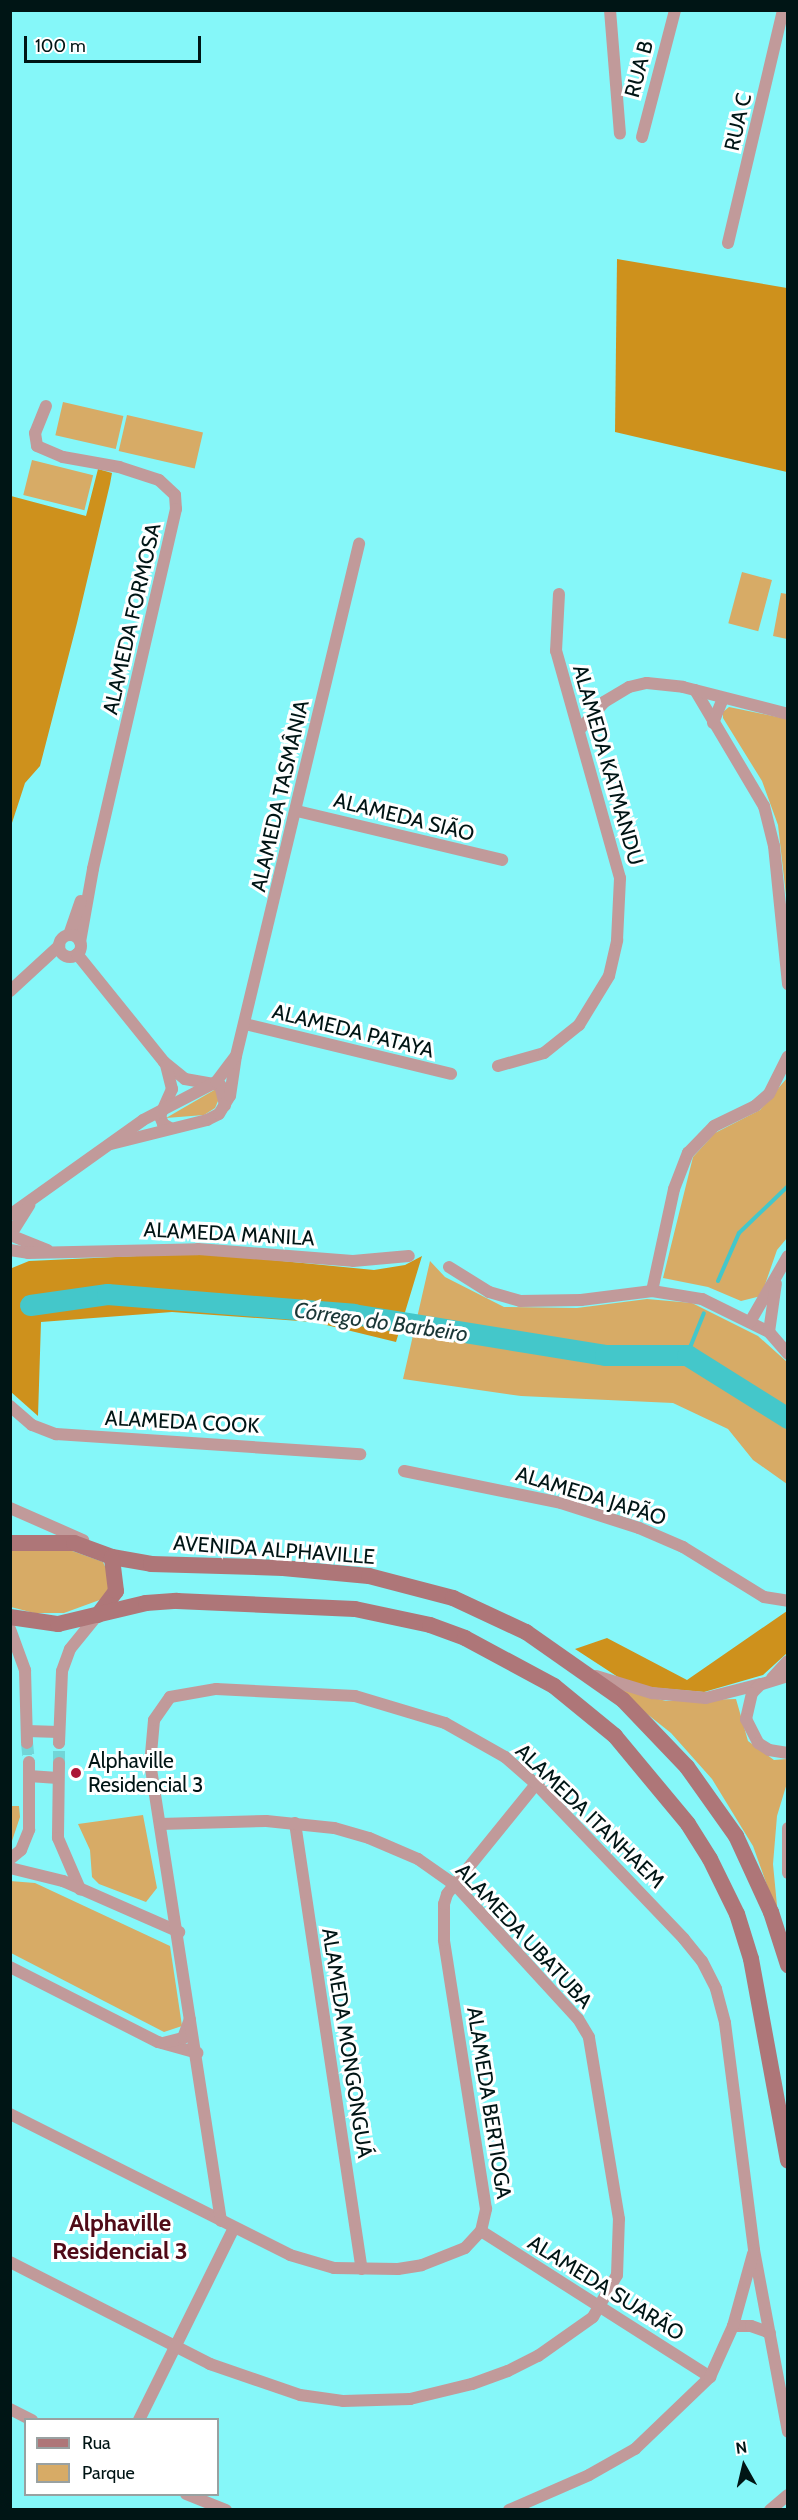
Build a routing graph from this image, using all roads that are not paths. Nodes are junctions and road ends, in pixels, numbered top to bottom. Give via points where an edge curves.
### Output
1 (610, 10) edge
2 (675, 10) edge
3 (783, 10) edge
4 (620, 134) dead end
5 (642, 137) dead end
6 (728, 243) dead end
7 (46, 406) dead end
8 (359, 544) dead end
9 (559, 594) dead end
10 (695, 690) junction
11 (723, 698) junction
12 (788, 714) edge
13 (713, 723) junction
14 (580, 729) junction
15 (297, 811) junction
16 (502, 860) dead end
17 (70, 946) junction
18 (788, 984) edge
19 (15, 988) edge
20 (245, 1024) junction
21 (236, 1056) junction
22 (788, 1056) edge
23 (164, 1062) junction
24 (498, 1066) dead end
25 (451, 1074) dead end
26 (216, 1082) junction
27 (225, 1106) junction
28 (163, 1109) junction
29 (170, 1128) junction
30 (111, 1144) junction
31 (39, 1192) junction
32 (10, 1215) edge
33 (12, 1238) edge
34 (409, 1256) dead end
35 (788, 1256) edge
36 (449, 1267) dead end
37 (776, 1282) junction
38 (652, 1291) junction
39 (750, 1322) junction
40 (769, 1332) junction
41 (788, 1354) edge
42 (10, 1406) edge
43 (360, 1454) dead end
44 (404, 1471) dead end
45 (10, 1508) edge
46 (10, 1543) edge
47 (112, 1557) junction
48 (788, 1601) edge
49 (10, 1617) edge
50 (95, 1618) junction
51 (10, 1629) edge
52 (788, 1661) edge
53 (591, 1674) junction
54 (788, 1676) edge
55 (767, 1681) junction
56 (788, 1753) edge
57 (29, 1762) tunnel mouth
58 (59, 1763) tunnel mouth
59 (29, 1776) junction
60 (58, 1778) junction
61 (536, 1784) junction
62 (294, 1823) junction
63 (160, 1824) junction
64 (788, 1828) edge
65 (10, 1859) edge
66 (10, 1868) edge
67 (788, 1873) edge
68 (455, 1885) junction
69 (80, 1889) junction
70 (178, 1932) junction
71 (788, 1965) edge
72 (10, 1967) edge
73 (191, 2014) junction
74 (161, 2043) junction
75 (198, 2053) junction
76 (10, 2114) edge
77 (788, 2161) edge
78 (221, 2221) junction
79 (233, 2230) junction
80 (481, 2231) junction
81 (754, 2250) junction
82 (10, 2262) edge
83 (362, 2269) junction
84 (599, 2307) junction
85 (733, 2326) junction
86 (770, 2333) junction
87 (176, 2346) junction
88 (710, 2377) junction
89 (10, 2409) edge
90 (28, 2418) edge
91 (141, 2418) edge
92 (788, 2432) edge
93 (788, 2495) edge
94 (191, 2496) edge
95 (226, 2510) edge
96 (509, 2510) edge
97 (770, 2510) edge

1 - 4 street
2 - 5 street, RUA B
3 - 6 street, RUA C
7 - 17 street, ALAMEDA FORMOSA via 35,434 37,446 63,457 143,473 169,486 176,503 174,532 93,869
8 - 15 street, ALAMEDA TASMÂNIA
9 - 14 street, ALAMEDA KATMANDU via 556,651
10 - 11 street
10 - 13 street
10 - 14 street via 662,684 629,687 604,702
11 - 12 street
11 - 13 street
13 - 18 street via 759,792 769,821
14 - 24 street, ALAMEDA KATMANDU via 620,878 617,940 609,976 579,1025 560,1042 522,1062
15 - 16 street, ALAMEDA SIÃO
15 - 20 street, ALAMEDA TASMÂNIA
17 - 19 street
17 - 23 street
20 - 21 street, ALAMEDA TASMÂNIA
20 - 25 street, ALAMEDA PATAYA
21 - 26 street, ALAMEDA TASMÂNIA
21 - 27 street, ALAMEDA TASMÂNIA via 232,1089
22 - 38 street via 769,1094 755,1106 714,1126 688,1153 674,1189
23 - 26 street via 185,1079
23 - 28 street via 172,1089
26 - 27 street via 224,1090
26 - 28 street, ALAMEDA TASMÂNIA
27 - 29 street, ALAMEDA TASMÂNIA via 207,1120
28 - 29 street via 160,1120
28 - 30 street, ALAMEDA TASMÂNIA
29 - 30 street, ALAMEDA TASMÂNIA
30 - 31 street, ALAMEDA TASMÂNIA
31 - 32 street, ALAMEDA TASMÂNIA
31 - 33 street
33 - 34 street, ALAMEDA MANILA via 48,1251 198,1249 353,1261
35 - 37 street
36 - 38 street via 489,1292 520,1301 570,1301
37 - 39 street
37 - 40 street
38 - 39 street via 702,1299
39 - 40 street
40 - 41 street
42 - 43 street, ALAMEDA COOK via 32,1425 56,1434
44 - 48 street, ALAMEDA JAPÃO via 561,1503 639,1528 683,1547 764,1597
45 - 47 street via 97,1546
46 - 47 main road, AVENIDA ALPHAVILLE via 74,1543
47 - 50 main road via 116,1591
47 - 53 main road, AVENIDA ALPHAVILLE via 151,1564 325,1571 412,1585 453,1598 526,1632
49 - 50 main road via 58,1624
50 - 51 street via 70,1649 62,1671 59,1738 27,1737 25,1670
50 - 77 main road via 118,1609 177,1601 356,1609 430,1625 465,1638 519,1665 584,1707 615,1736 688,1824 737,1914 759,1994
52 - 55 street
53 - 55 street via 628,1688 706,1698
53 - 71 main road, AVENIDA ALPHAVILLE via 654,1730 712,1801 753,1872
54 - 55 street
55 - 56 street via 747,1706 750,1732 769,1750
57 - 59 street
58 - 60 street
59 - 60 street
59 - 65 street via 29,1830 21,1850
60 - 69 street via 58,1838
61 - 63 street, ALAMEDA ITANHAEM via 505,1757 445,1723 399,1707 355,1696 296,1690 188,1691 170,1697 153,1720 150,1765
61 - 68 street, ALAMEDA BERTIOGA
61 - 81 street, ALAMEDA ITANHAEM via 684,1939 702,1961 716,1989 725,2023
62 - 63 street, ALAMEDA UBATUBA
62 - 68 street, ALAMEDA UBATUBA via 369,1838 418,1859
62 - 83 street, ALAMEDA MONGONGUÁ
63 - 70 street, ALAMEDA ITANHAEM
64 - 67 street
66 - 69 street
68 - 80 street, ALAMEDA BERTIOGA via 447,1894 442,1917 486,2209
68 - 84 street, ALAMEDA UBATUBA via 578,2019 589,2037 619,2219 616,2275
69 - 70 street
70 - 73 street, ALAMEDA ITANHAEM
72 - 74 street
73 - 74 street via 183,2038
73 - 75 street, ALAMEDA ITANHAEM
74 - 75 street
75 - 78 street, ALAMEDA ITANHAEM
76 - 78 street
78 - 79 street
79 - 83 street via 290,2255 333,2268
79 - 87 street
80 - 83 street via 465,2248 422,2265
80 - 84 street, ALAMEDA SUARÃO
81 - 85 street
81 - 86 street, ALAMEDA ITANHAEM
82 - 87 street, ALAMEDA UBATUBA
84 - 87 street, ALAMEDA UBATUBA via 578,2331 508,2371 410,2399 343,2401 300,2395 255,2382
84 - 88 street, ALAMEDA SUARÃO
85 - 86 street via 751,2326
85 - 88 street
86 - 92 street, ALAMEDA ITANHAEM
87 - 91 street
88 - 96 street via 635,2449 589,2475
89 - 90 street
93 - 97 street
94 - 95 street

